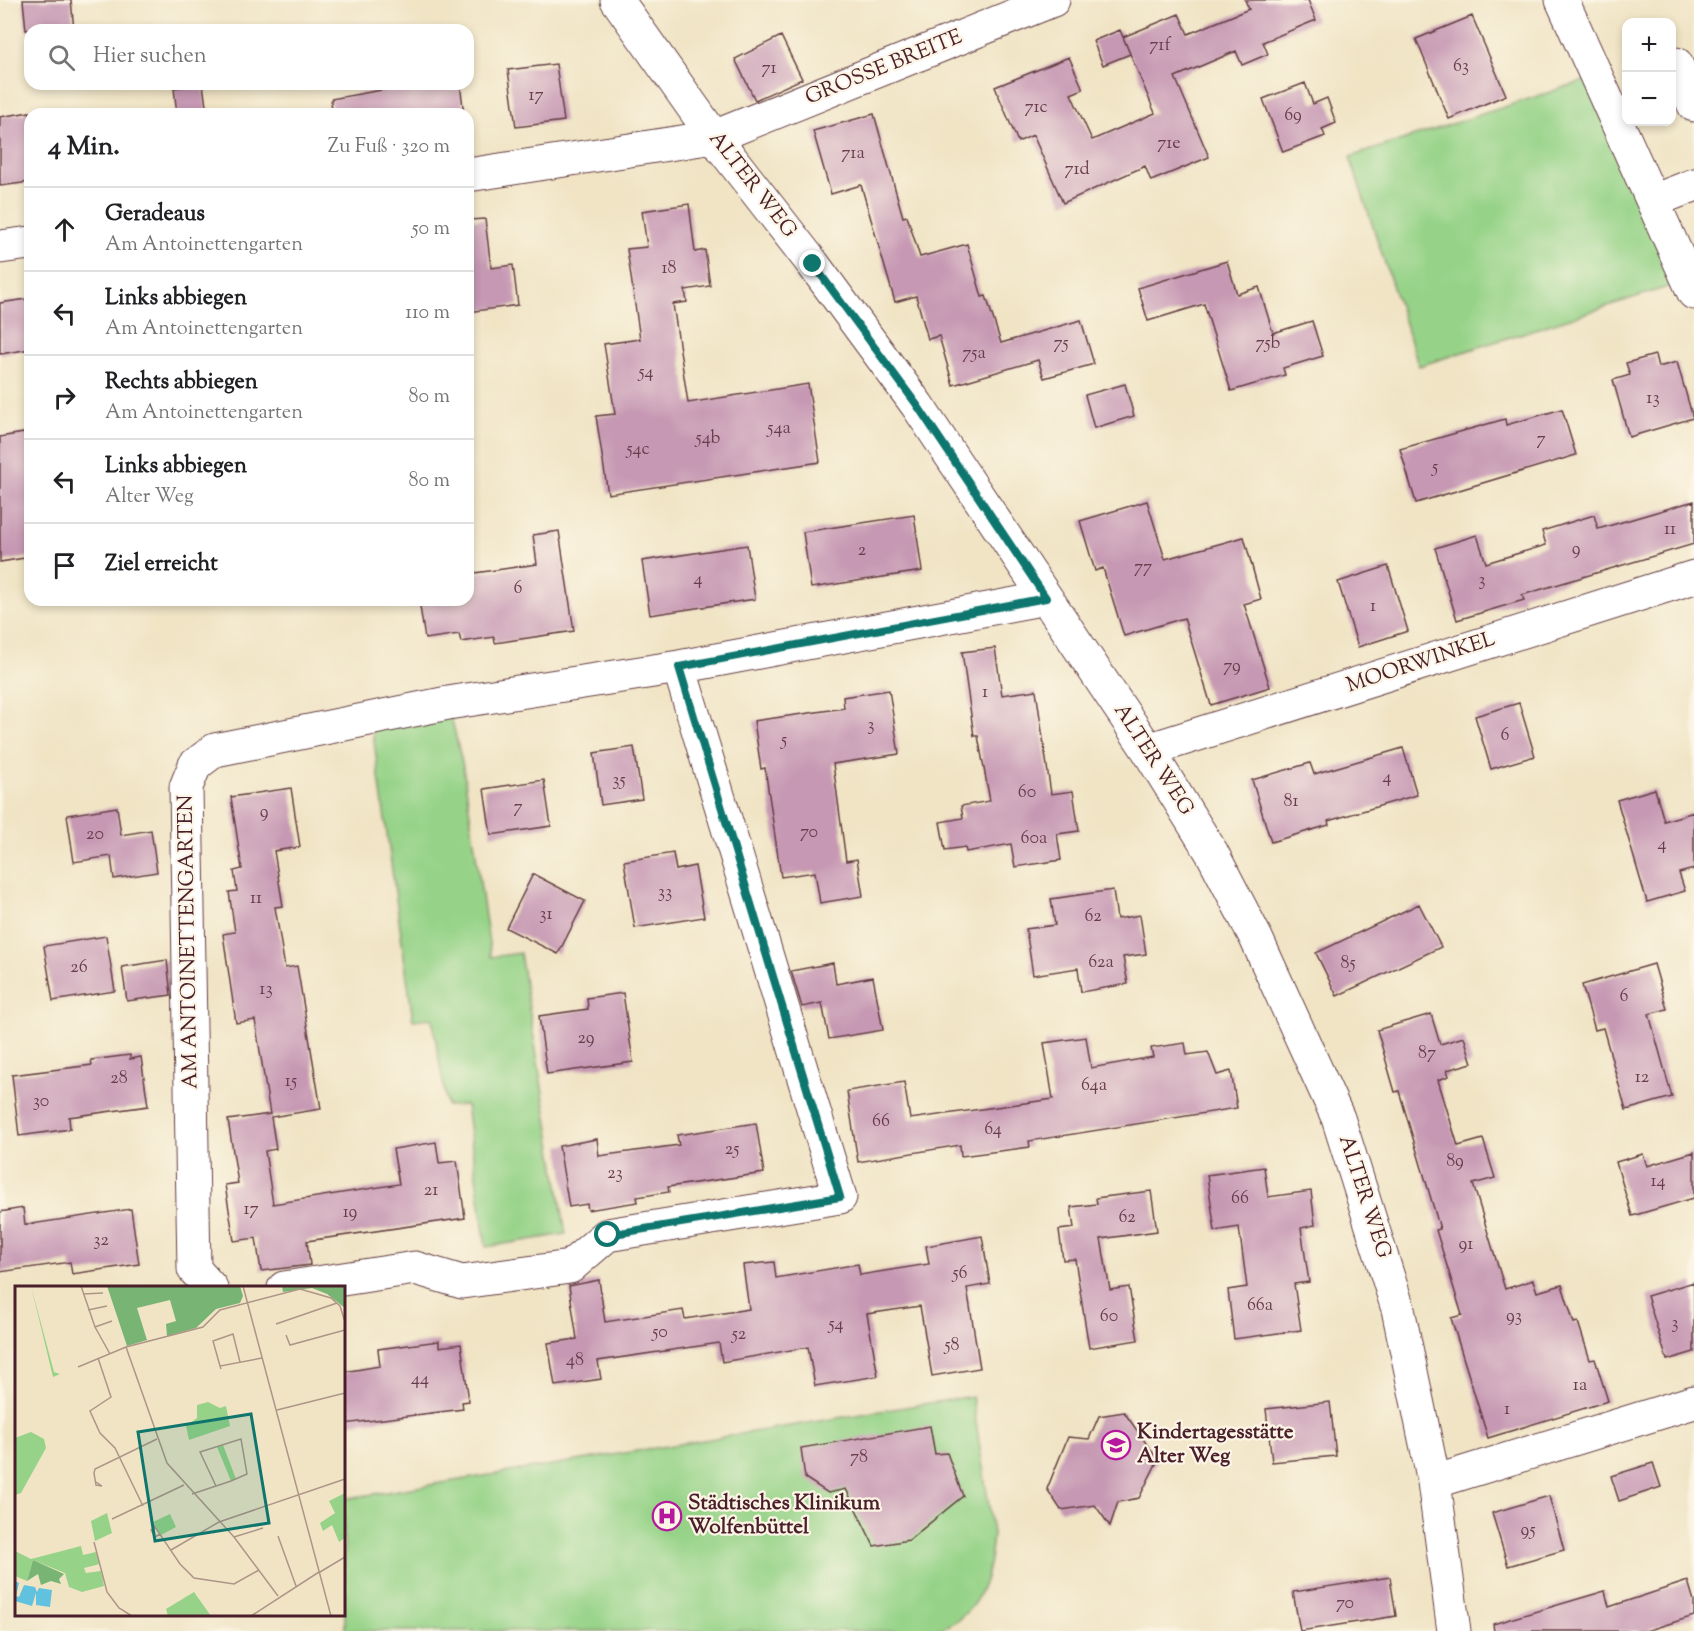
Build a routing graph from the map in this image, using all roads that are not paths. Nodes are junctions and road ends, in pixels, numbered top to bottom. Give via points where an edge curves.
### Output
1 (617, 0) edge
2 (1053, 0) edge
3 (1562, 0) edge
4 (1676, 64) edge
5 (1616, 88) edge
6 (1694, 105) edge
7 (714, 137) junction
8 (474, 174) edge
9 (1694, 184) edge
10 (1653, 201) junction
11 (24, 244) edge
12 (0, 248) edge
13 (1694, 293) edge
14 (1694, 577) edge
15 (1046, 598) junction
16 (679, 667) junction
17 (1148, 750) junction
18 (210, 1286) edge
19 (291, 1286) edge
20 (1694, 1402) edge
21 (1434, 1482) junction
22 (1454, 1631) edge

1 - 7 street, ALTER WEG
2 - 7 street, GROSSE BREITE
3 - 5 street
4 - 6 street
5 - 10 street
7 - 8 street, GROSSE BREITE
7 - 15 street, ALTER WEG via 910,396
9 - 10 street
10 - 13 street
11 - 12 street
14 - 17 street, MOORWINKEL
15 - 16 street, AM ANTOINETTENGARTEN
15 - 17 street, ALTER WEG
16 - 18 street, AM ANTOINETTENGARTEN via 448,703 215,750 195,765 186,787 194,1269
16 - 19 street via 840,1197 608,1235 570,1267 462,1282 415,1268
17 - 21 street, ALTER WEG via 1212,853 1256,938 1338,1118 1398,1309
20 - 21 street
21 - 22 street, ALTER WEG

